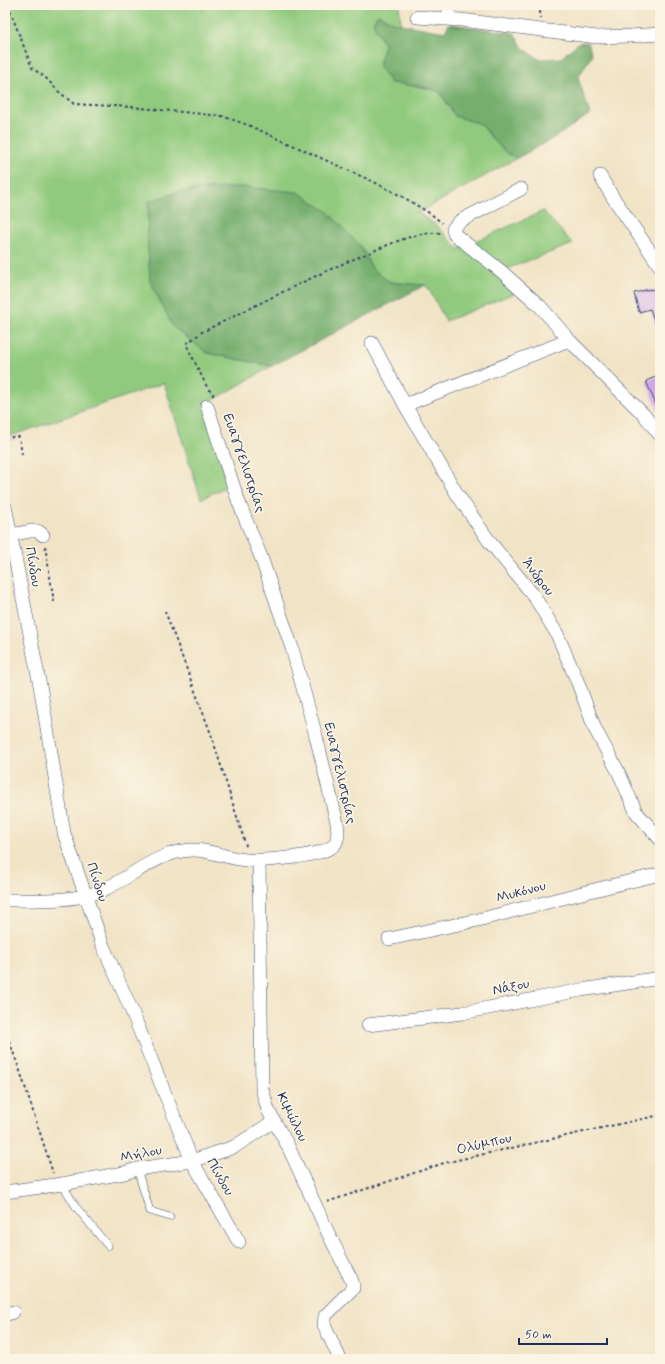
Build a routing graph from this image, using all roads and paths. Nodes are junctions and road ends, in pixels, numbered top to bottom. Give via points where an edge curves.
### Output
1 (8, 5) edge
2 (449, 5) edge
3 (417, 17) dead end
4 (449, 19) junction
5 (660, 34) edge
6 (600, 176) dead end
7 (521, 189) dead end
8 (454, 234) junction
9 (660, 266) edge
10 (569, 340) junction
11 (372, 343) dead end
12 (405, 405) junction
13 (207, 406) joint
14 (660, 435) edge
15 (5, 440) edge
16 (22, 454) dead end
17 (5, 506) edge
18 (11, 535) junction
19 (43, 535) joint
20 (54, 602) dead end
21 (165, 611) dead end
22 (660, 839) edge
23 (252, 860) junction
24 (660, 874) edge
25 (85, 896) junction
26 (5, 900) edge
27 (389, 939) dead end
28 (660, 978) edge
29 (368, 1025) dead end
30 (5, 1030) edge
31 (660, 1115) edge
32 (274, 1121) junction
33 (192, 1161) junction
34 (137, 1169) junction
35 (60, 1185) junction
36 (5, 1192) edge
37 (316, 1205) junction
38 (170, 1217) dead end
39 (239, 1242) dead end
40 (108, 1246) dead end
41 (340, 1359) edge

1 - 8 path via 32,68 74,104 222,116 248,125 374,182 431,214
2 - 4 street
3 - 4 street
4 - 5 street via 596,36
6 - 9 street
7 - 8 street via 457,224 453,229
8 - 10 street via 540,306
8 - 13 path via 430,232 399,241 336,266 202,332 186,344 208,389 213,393 214,398
10 - 12 street
10 - 14 street via 644,415
11 - 12 street, Άνδρου
12 - 22 street, Άνδρου via 457,494 489,541 534,596 557,634 594,729 619,773 636,812
13 - 23 street, Ευαγγελιστρίας via 292,648 338,823 335,844 328,849 295,857
15 - 16 path via 19,438
17 - 18 street, Πίνδου
18 - 19 street via 31,531 38,531
18 - 25 street, Πίνδου via 41,691 64,833
19 - 20 path
21 - 23 path via 211,734
23 - 25 street, Ευαγγελιστρίας via 210,851 171,853 109,887
23 - 32 street, Κιμώλου via 262,1089
24 - 27 street, Μυκόνου via 478,920
25 - 26 street, Ευαγγελιστρίας
25 - 33 street, Πίνδου via 103,946
28 - 29 street, Νάξου via 462,1013
30 - 35 path
31 - 37 path, Ολύμπου via 444,1163
32 - 33 street, Μήλου via 234,1147
32 - 37 street, Κιμώλου via 288,1144
33 - 34 street, Μήλου
33 - 39 street, Πίνδου
34 - 35 street, Μήλου
34 - 38 lane via 150,1211
35 - 36 street, Μήλου
35 - 40 lane
37 - 41 street, Κιμώλου via 352,1281 353,1288 326,1316 324,1325

